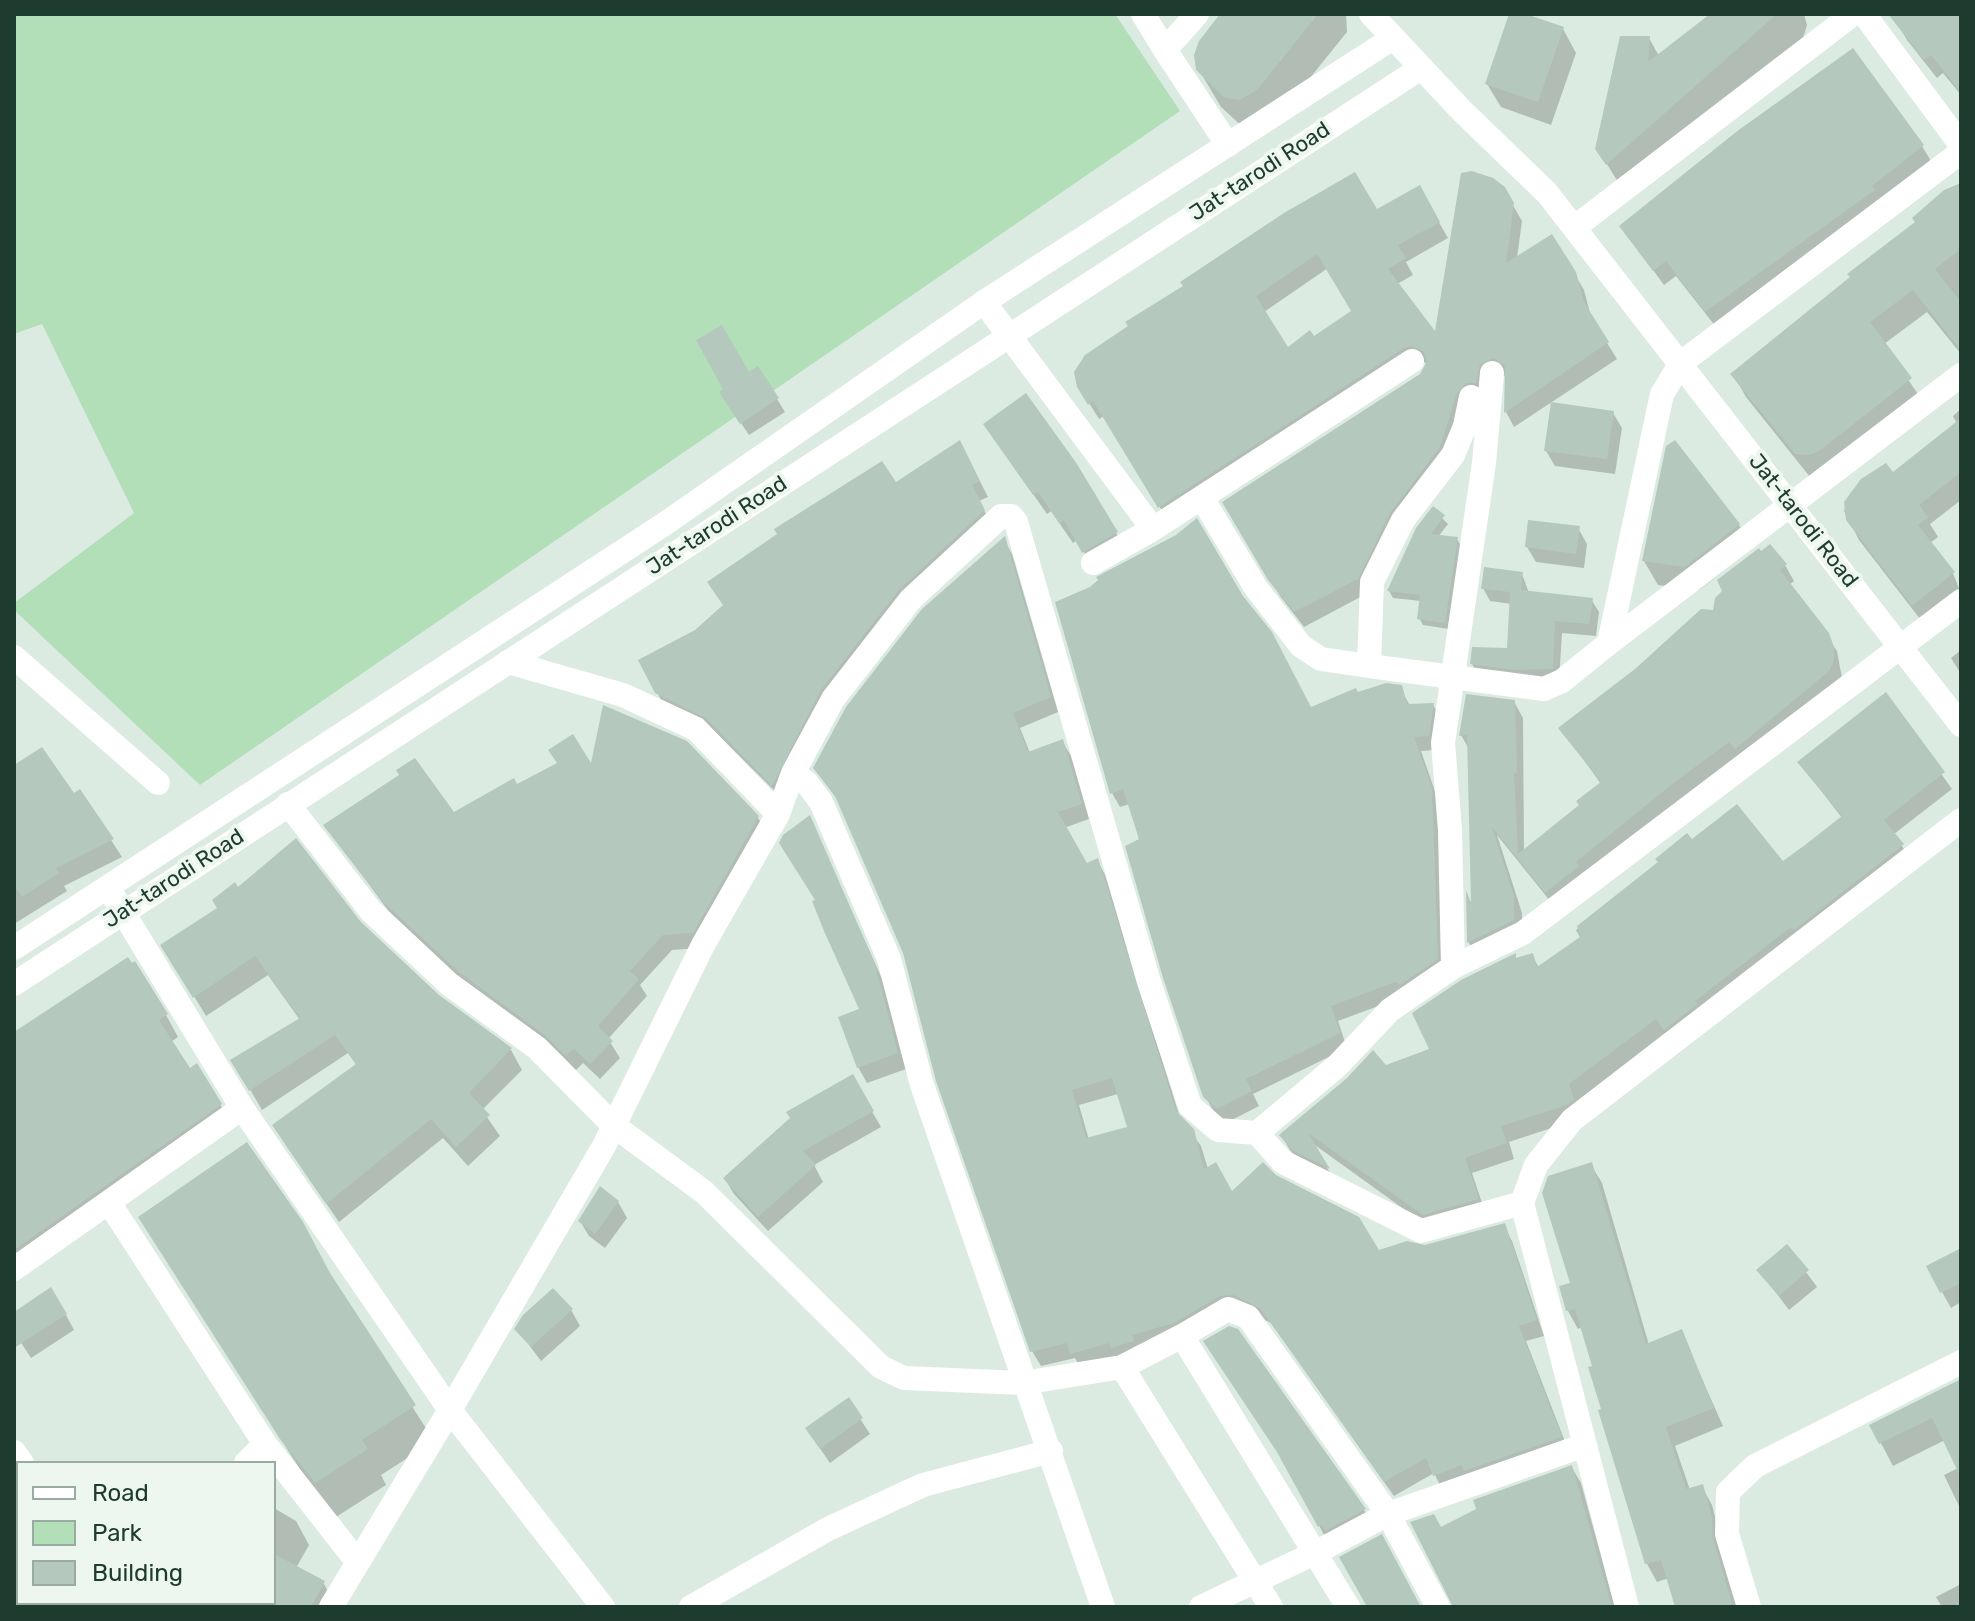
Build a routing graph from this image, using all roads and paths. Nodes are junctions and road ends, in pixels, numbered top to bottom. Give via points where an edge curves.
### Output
1 (1143, 14) edge
2 (1197, 14) edge
3 (1371, 14) edge
4 (1853, 14) edge
5 (1864, 14) edge
6 (1165, 50) junction
7 (1407, 54) junction
8 (1228, 145) junction
9 (1961, 145) edge
10 (1961, 152) edge
11 (1575, 227) junction
12 (984, 302) junction
13 (1008, 335) junction
14 (1412, 361) dead end
15 (1681, 363) junction
16 (1492, 373) dead end
17 (1961, 375) edge
18 (1471, 397) dead end
19 (1202, 498) junction
20 (1791, 506) junction
21 (1153, 529) junction
22 (1093, 563) dead end
23 (1961, 601) edge
24 (1609, 643) junction
25 (1901, 647) junction
26 (14, 657) edge
27 (508, 662) junction
28 (1369, 666) junction
29 (1450, 678) junction
30 (1961, 725) edge
31 (793, 773) junction
32 (158, 783) dead end
33 (288, 804) junction
34 (778, 814) junction
35 (1961, 820) edge
36 (109, 889) junction
37 (124, 911) junction
38 (14, 948) edge
39 (1453, 967) junction
40 (14, 984) edge
41 (242, 1108) junction
42 (613, 1125) junction
43 (1257, 1133) junction
44 (1522, 1203) junction
45 (110, 1204) junction
46 (14, 1269) edge
47 (1182, 1336) junction
48 (1961, 1362) edge
49 (1122, 1367) junction
50 (1023, 1383) junction
51 (450, 1410) junction
52 (265, 1444) junction
53 (1585, 1445) junction
54 (1051, 1451) junction
55 (248, 1461) edge
56 (1388, 1514) junction
57 (1315, 1553) junction
58 (356, 1560) junction
59 (1254, 1580) junction
60 (331, 1607) edge
61 (603, 1607) edge
62 (691, 1607) edge
63 (1103, 1607) edge
64 (1201, 1607) edge
65 (1271, 1607) edge
66 (1348, 1607) edge
67 (1438, 1607) edge
68 (1627, 1607) edge
69 (1749, 1607) edge

1 - 6 street
2 - 6 street
3 - 7 street
4 - 11 street
5 - 9 street
6 - 8 street
7 - 8 street
7 - 11 street, Jat-tarodi Road
7 - 13 street, Jat-tarodi Road
8 - 12 street
10 - 15 street
11 - 15 street, Jat-tarodi Road
12 - 13 street
12 - 36 street via 663,525
13 - 21 street
13 - 27 street, Jat-tarodi Road
14 - 19 street
15 - 20 street, Jat-tarodi Road
15 - 24 street via 1662,394
16 - 29 street via 1484,463
17 - 20 street
18 - 28 street via 1453,455 1403,520 1372,582
19 - 21 street
19 - 28 street via 1256,588 1301,646 1321,659
20 - 24 street
20 - 25 street, Jat-tarodi Road
21 - 22 street
23 - 25 street
24 - 29 street via 1544,689
25 - 30 street, Jat-tarodi Road
25 - 39 street via 1523,933
26 - 32 street
27 - 33 street, Jat-tarodi Road
27 - 34 street via 623,695 696,729
28 - 29 street
29 - 39 street via 1443,743
31 - 34 street
31 - 43 street via 833,699 911,599 1001,516 1011,516 1190,1106 1218,1130
31 - 50 street via 821,802 889,959 922,1085
33 - 37 street, Jat-tarodi Road
33 - 42 street via 371,911 449,984 537,1048
34 - 42 street via 703,945
35 - 44 street via 1572,1120 1536,1165
36 - 37 street
36 - 38 street
37 - 40 street, Jat-tarodi Road
37 - 41 street
39 - 43 street via 1390,1010 1337,1066
41 - 45 street
41 - 51 street
42 - 50 street via 704,1192 881,1367 904,1378
42 - 51 street
43 - 44 street via 1283,1162 1421,1231
44 - 53 street
45 - 46 street
45 - 52 street
47 - 49 street
47 - 56 street via 1228,1309 1248,1317
47 - 57 street
48 - 69 street via 1755,1466 1728,1492 1727,1534
49 - 50 street
49 - 59 street
50 - 54 street
51 - 58 street
51 - 61 street
52 - 55 street
52 - 58 street
53 - 56 street
53 - 68 street
54 - 62 street via 923,1485 828,1529
54 - 63 street
56 - 57 street
56 - 67 street
57 - 59 street
57 - 66 street
58 - 60 street
59 - 64 street
59 - 65 street

